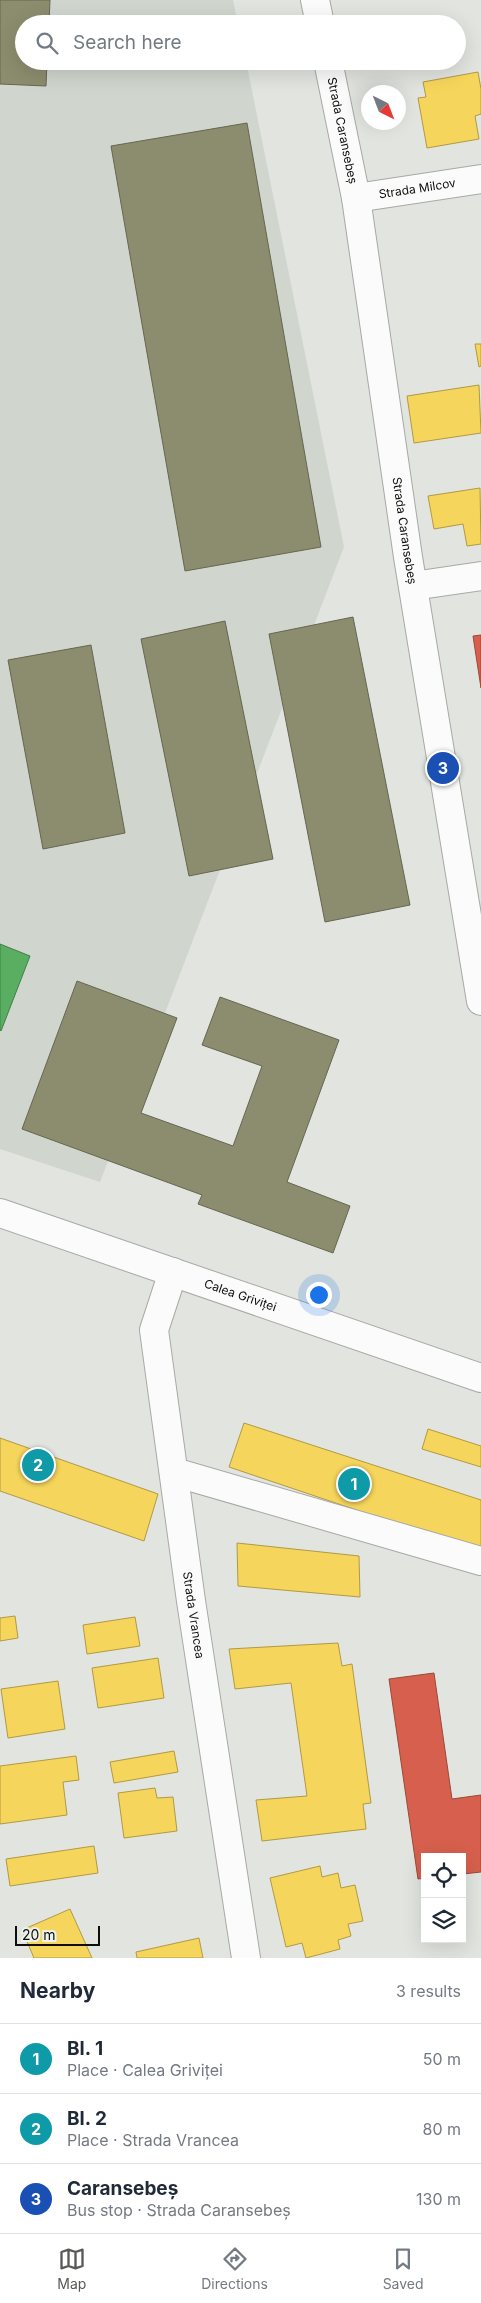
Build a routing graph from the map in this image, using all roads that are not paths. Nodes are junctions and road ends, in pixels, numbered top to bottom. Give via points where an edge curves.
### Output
1 (315, 0) edge
2 (318, 15) edge
3 (330, 70) edge
4 (481, 179) edge
5 (356, 198) junction
6 (481, 576) edge
7 (413, 586) junction
8 (481, 1001) edge
9 (0, 1213) edge
10 (173, 1272) junction
11 (481, 1378) edge
12 (174, 1472) junction
13 (481, 1561) edge
14 (246, 1958) edge

1 - 2 street
3 - 5 street, Strada Caransebeș
4 - 5 street, Strada Milcov
5 - 7 street, Strada Caransebeș
6 - 7 street
7 - 8 street, Strada Caransebeș
9 - 10 street, Calea Griviței
10 - 11 street, Calea Griviței
10 - 12 street, Strada Vrancea via 154,1330
12 - 13 street
12 - 14 street, Strada Vrancea via 190,1601

